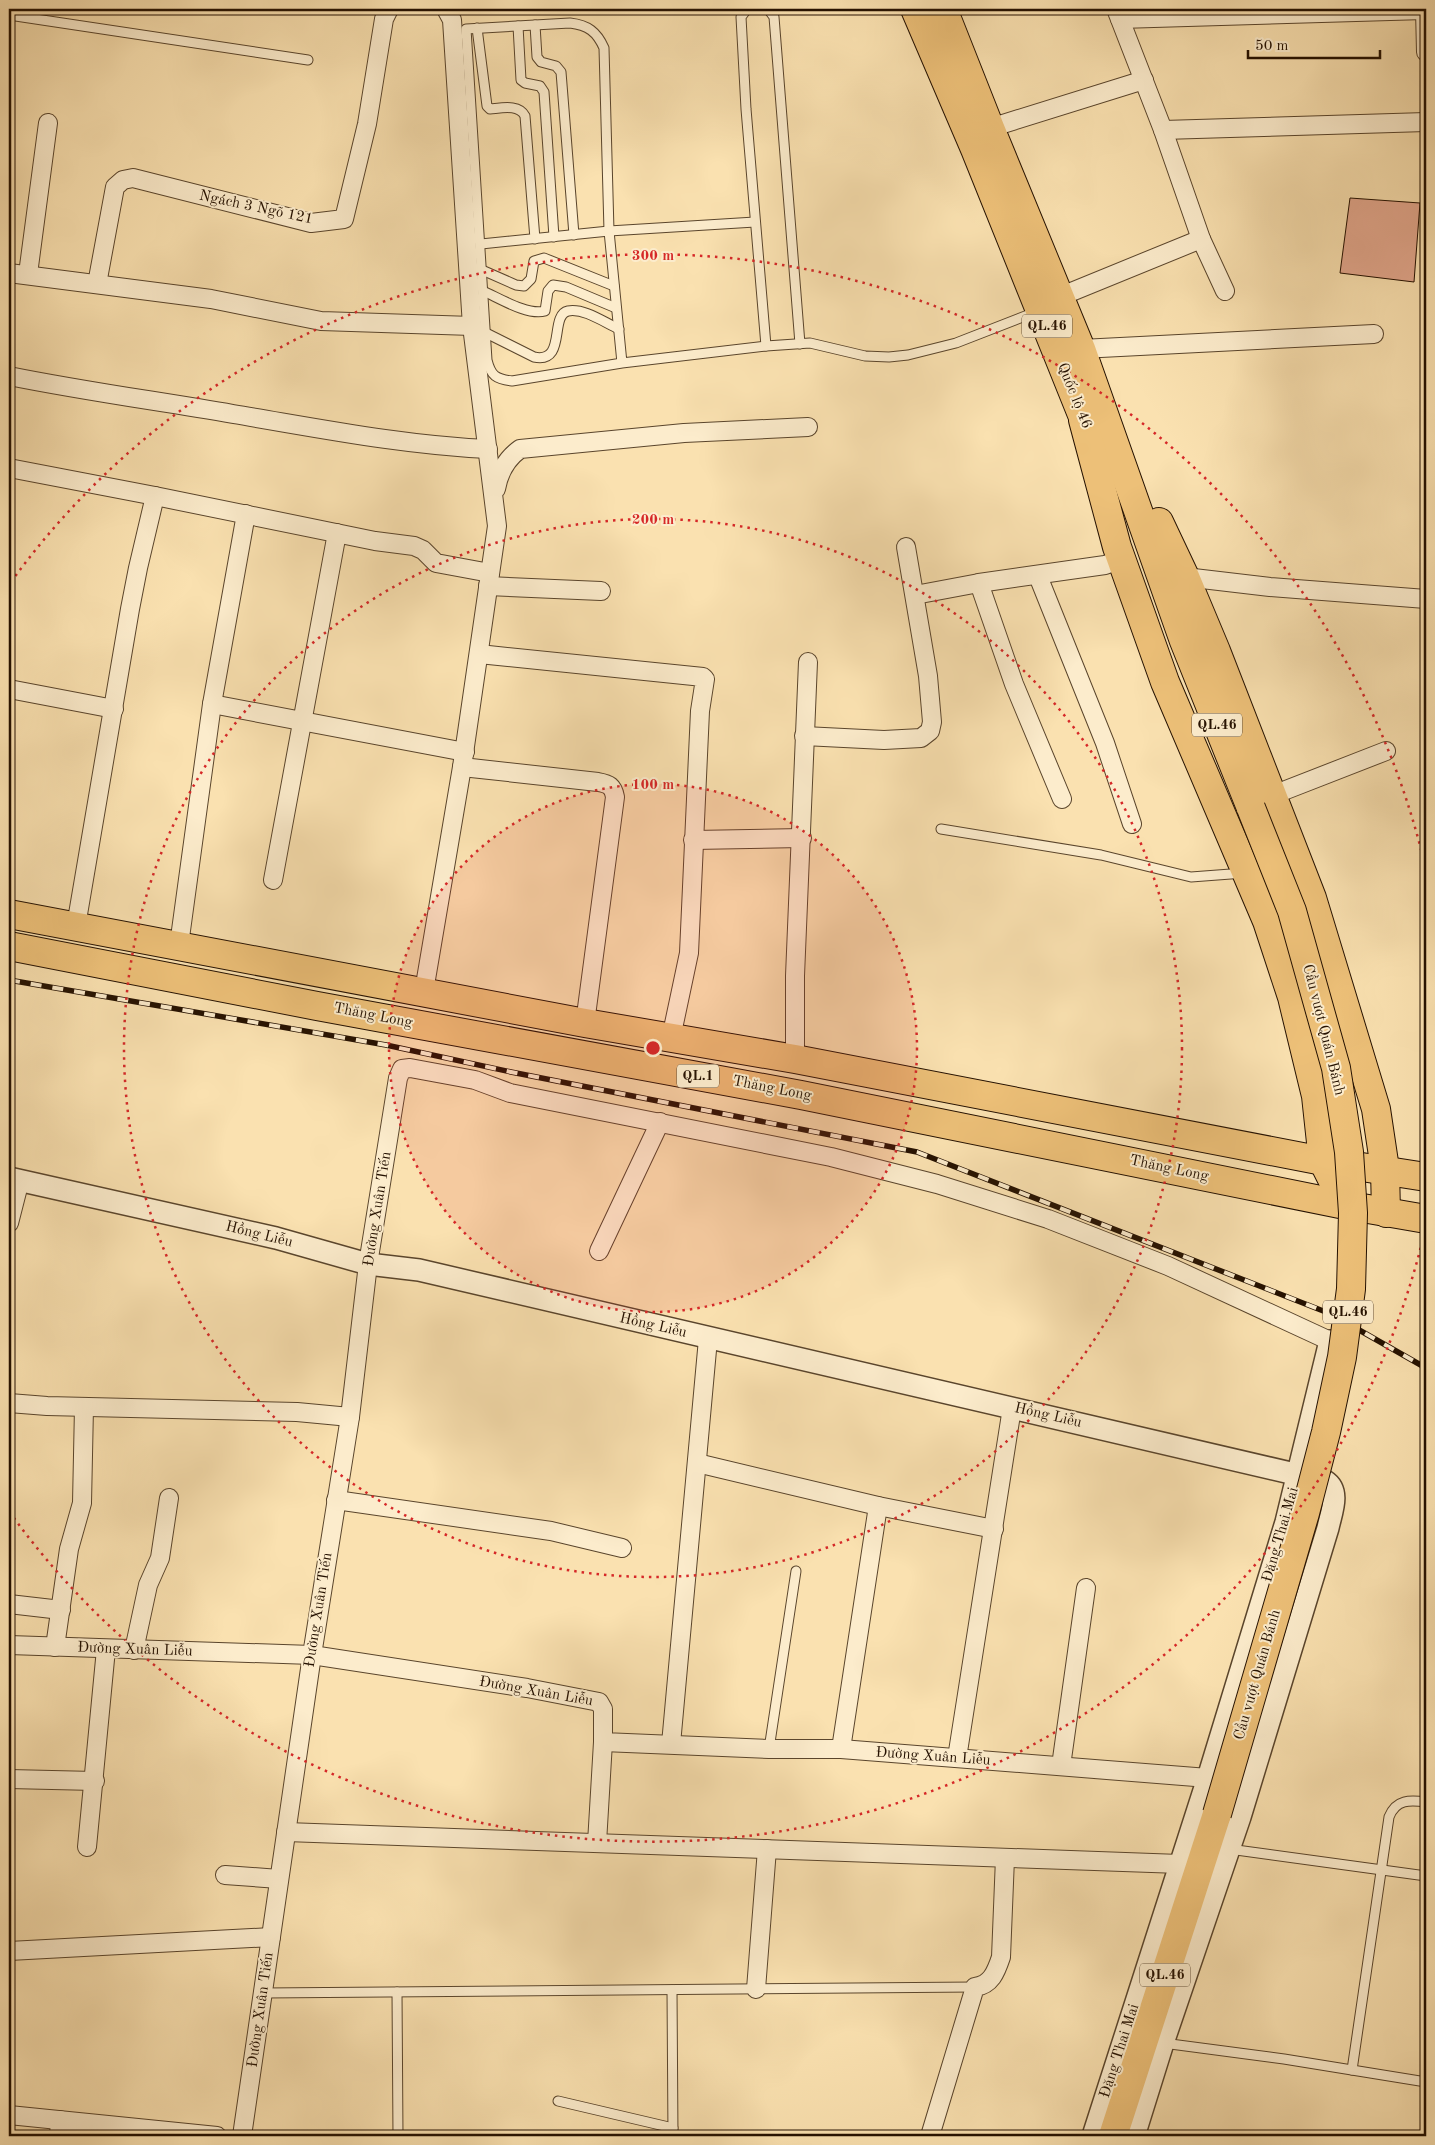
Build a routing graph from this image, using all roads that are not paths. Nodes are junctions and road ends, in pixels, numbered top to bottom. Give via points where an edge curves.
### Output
1 (389, 9) edge
2 (446, 9) edge
3 (747, 9) edge
4 (768, 9) edge
5 (915, 9) edge
6 (943, 9) edge
7 (1118, 14) edge
8 (1425, 14) edge
9 (9, 15) edge
10 (535, 25) junction
11 (518, 26) junction
12 (477, 28) junction
13 (1426, 52) edge
14 (308, 60) dead end
15 (1144, 80) junction
16 (1426, 122) edge
17 (48, 123) dead end
18 (990, 128) junction
19 (1163, 130) junction
20 (755, 222) junction
21 (609, 231) junction
22 (574, 235) junction
23 (554, 237) junction
24 (535, 239) junction
25 (1201, 239) junction
26 (481, 244) junction
27 (482, 270) junction
28 (9, 273) edge
29 (28, 274) junction
30 (97, 284) junction
31 (614, 286) junction
32 (483, 291) junction
33 (1225, 291) dead end
34 (1050, 303) junction
35 (616, 308) junction
36 (479, 329) junction
37 (619, 330) junction
38 (1374, 334) dead end
39 (800, 344) junction
40 (766, 346) junction
41 (1082, 349) junction
42 (622, 363) junction
43 (9, 376) edge
44 (1083, 420) junction
45 (808, 426) dead end
46 (1110, 427) junction
47 (488, 449) junction
48 (9, 468) edge
49 (155, 496) junction
50 (494, 499) junction
51 (246, 514) junction
52 (337, 533) junction
53 (906, 547) dead end
54 (1122, 559) junction
55 (1038, 576) junction
56 (1185, 577) junction
57 (489, 580) junction
58 (979, 582) junction
59 (601, 591) dead end
60 (915, 595) junction
61 (1426, 599) edge
62 (1184, 641) junction
63 (479, 654) junction
64 (808, 662) dead end
65 (9, 689) edge
66 (212, 704) junction
67 (114, 709) junction
68 (301, 720) junction
69 (804, 736) junction
70 (1386, 751) dead end
71 (463, 760) junction
72 (1062, 799) dead end
73 (1262, 801) junction
74 (1132, 824) dead end
75 (941, 829) dead end
76 (802, 838) junction
77 (693, 840) junction
78 (1247, 873) junction
79 (273, 880) dead end
80 (9, 914) edge
81 (76, 926) junction
82 (180, 945) junction
83 (9, 946) edge
84 (424, 991) junction
85 (585, 1023) junction
86 (671, 1038) junction
87 (580, 1055) junction
88 (795, 1059) junction
89 (660, 1122) junction
90 (1324, 1161) junction
91 (1385, 1170) junction
92 (1426, 1177) edge
93 (14, 1179) edge
94 (1344, 1205) junction
95 (1386, 1213) junction
96 (1426, 1219) edge
97 (9, 1224) edge
98 (599, 1251) dead end
99 (368, 1264) junction
100 (708, 1339) junction
101 (1330, 1341) joint
102 (9, 1403) edge
103 (84, 1407) junction
104 (1012, 1408) junction
105 (350, 1417) junction
106 (696, 1463) junction
107 (1298, 1475) junction
108 (168, 1498) dead end
109 (336, 1500) junction
110 (878, 1506) junction
111 (994, 1529) junction
112 (622, 1548) dead end
113 (796, 1571) dead end
114 (1086, 1588) dead end
115 (1265, 1591) junction
116 (1305, 1603) junction
117 (9, 1604) edge
118 (61, 1610) junction
119 (9, 1645) edge
120 (55, 1647) junction
121 (106, 1649) junction
122 (134, 1650) junction
123 (312, 1655) junction
124 (603, 1742) junction
125 (671, 1744) junction
126 (769, 1749) junction
127 (841, 1749) junction
128 (957, 1758) junction
129 (1060, 1766) junction
130 (9, 1778) edge
131 (1208, 1778) junction
132 (95, 1781) junction
133 (1426, 1802) edge
134 (1217, 1814) joint
135 (286, 1832) junction
136 (597, 1843) junction
137 (87, 1847) dead end
138 (768, 1849) junction
139 (1229, 1849) junction
140 (1004, 1858) junction
141 (1180, 1864) junction
142 (1381, 1870) junction
143 (225, 1875) dead end
144 (1426, 1876) edge
145 (279, 1879) junction
146 (271, 1937) junction
147 (9, 1951) edge
148 (975, 1987) junction
149 (756, 1989) junction
150 (672, 1990) junction
151 (397, 1992) junction
152 (264, 1993) junction
153 (1163, 2043) junction
154 (1352, 2070) junction
155 (1426, 2082) edge
156 (558, 2101) dead end
157 (9, 2115) edge
158 (59, 2128) edge
159 (673, 2132) edge
160 (217, 2136) edge
161 (242, 2136) edge
162 (398, 2136) edge
163 (930, 2136) edge
164 (1093, 2136) edge
165 (1113, 2136) edge
166 (1134, 2136) edge

1 - 30 street, Ngách 3 Ngõ 121 via 383,26 367,124 344,219 312,223 127,179 115,187
2 - 36 street via 452,20
3 - 20 lane via 741,17
4 - 39 lane via 774,17
5 - 34 main road, Quốc lộ 46 / QL.46
6 - 18 main road, Quốc lộ 46 / QL.46
7 - 8 street
7 - 15 street
8 - 13 street
9 - 14 lane
10 - 11 lane
10 - 21 lane via 582,24 600,38 604,48
10 - 22 lane via 538,57 541,62 556,66 561,72
11 - 12 lane
11 - 23 lane via 521,80 540,86 544,92
12 - 24 lane via 487,106 517,108 525,116
12 - 26 lane via 466,28
15 - 18 street
15 - 19 street
16 - 19 street
17 - 29 street
18 - 34 main road, Quốc lộ 46 / QL.46
19 - 25 street
20 - 21 lane
20 - 40 lane
21 - 22 lane
21 - 31 lane
22 - 23 lane
23 - 24 lane
24 - 26 lane
25 - 33 street
25 - 34 street
26 - 27 lane
27 - 31 lane via 524,286 531,279 534,261 544,258
27 - 32 lane
28 - 29 street
29 - 30 street
30 - 36 street via 211,299 321,321
31 - 35 lane
32 - 35 lane via 526,310 541,312 546,308 550,288 561,286
32 - 36 lane
34 - 39 lane via 956,343 908,355 865,356 810,343
34 - 41 main road, Quốc lộ 46 / QL.46
34 - 44 main road, Quốc lộ 46 / QL.46
35 - 37 lane
36 - 37 lane via 540,358 553,349 559,322 568,311 583,313
36 - 42 lane via 490,371 499,379 512,381
36 - 47 street
37 - 42 lane
38 - 41 street
39 - 40 lane
40 - 42 lane
41 - 46 main road, Quốc lộ 46 / QL.46
43 - 47 street via 316,429 435,447
44 - 54 main road
44 - 62 main road, Quốc lộ 46 / QL.46
45 - 50 street via 684,433 520,449 510,456 498,475
46 - 56 main road
46 - 62 main road, Quốc lộ 46 / QL.46
47 - 50 street
48 - 49 street
49 - 51 street
49 - 67 street via 136,576
50 - 57 street via 497,526
51 - 52 street
51 - 66 street
52 - 57 street via 414,546 436,563
52 - 68 street
53 - 60 street
54 - 55 street via 1105,566
54 - 78 main road via 1165,682
55 - 58 street
55 - 74 street via 1105,742
56 - 61 street
56 - 73 main road
57 - 59 street
57 - 63 street
58 - 60 street
58 - 72 street via 1014,684
60 - 69 street via 928,676 930,731 921,738 884,740
62 - 73 main road, Quốc lộ 46 / QL.46
63 - 71 street
63 - 77 street via 703,676
64 - 69 street
65 - 67 street
66 - 68 street
66 - 82 street
67 - 81 street
68 - 71 street
68 - 79 street
69 - 76 street
70 - 73 street
71 - 84 street
71 - 85 street via 598,782 608,784 614,790
73 - 91 main road via 1312,898 1376,1109
73 - 134 main road, Cầu vượt Quán Bánh / QL.46, bridge via 1336,1068 1349,1152 1353,1213 1351,1289 1342,1358 1306,1513
75 - 78 lane via 1101,856 1191,877
76 - 77 street
76 - 88 street via 794,976
77 - 86 street via 689,953
78 - 90 main road via 1292,996 1316,1096
80 - 81 main road, QL.1
81 - 82 main road, QL.1
82 - 84 main road, QL.1
83 - 87 main road, Thăng Long / QL.1
84 - 85 main road, QL.1
85 - 86 main road, QL.1
85 - 87 main road
86 - 88 main road, QL.1
87 - 94 main road, Thăng Long / QL.1 via 801,1095
88 - 90 main road, QL.1
89 - 98 street
89 - 99 street, Đường Xuân Tiến via 510,1093 474,1080 402,1069 397,1083
89 - 101 street via 872,1166 1007,1205 1168,1266
90 - 91 main road, QL.1
90 - 94 main road
91 - 92 main road, QL.1
91 - 95 main road
93 - 97 street
93 - 99 street, Hồng Liễu via 276,1238
94 - 95 main road, Thăng Long / QL.1
95 - 96 main road, QL.1
99 - 100 street, Hồng Liễu via 419,1270
99 - 105 street, Đường Xuân Tiến
100 - 104 street, Hồng Liễu
100 - 106 street
101 - 107 street
102 - 103 street
103 - 105 street via 297,1412
103 - 118 street via 82,1503 69,1549
104 - 107 street, Hồng Liễu
104 - 111 street
105 - 109 street, Đường Xuân Tiến
106 - 110 street
106 - 125 street
107 - 115 street, Đặng Thai Mai
107 - 116 street, Đặng Thai Mai via 1326,1482 1333,1488 1334,1495 1328,1528
108 - 122 street via 160,1558 148,1585
109 - 112 street via 551,1531
109 - 123 street, Đường Xuân Tiến
110 - 111 street
110 - 127 street
111 - 128 street
113 - 126 lane
114 - 129 street
115 - 116 street
115 - 131 street, Đặng Thai Mai
116 - 139 street, Đặng Thai Mai
117 - 118 street
118 - 120 street
119 - 120 street, Đường Xuân Liễu
120 - 121 street, Đường Xuân Liễu
121 - 122 street, Đường Xuân Liễu
121 - 132 street
122 - 123 street, Đường Xuân Liễu
123 - 124 street, Đường Xuân Liễu via 596,1700 603,1710
123 - 135 street, Đường Xuân Tiến
124 - 125 street, Đường Xuân Liễu
124 - 136 street
125 - 126 street, Đường Xuân Liễu
126 - 127 street, Đường Xuân Liễu
127 - 128 street, Đường Xuân Liễu
128 - 129 street, Đường Xuân Liễu
129 - 131 street, Đường Xuân Liễu
130 - 132 street
131 - 141 street, Đặng Thai Mai
132 - 137 street
133 - 142 lane via 1405,1801 1392,1810
134 - 165 main road, Đặng Thai Mai / QL.46
135 - 136 street
135 - 145 street, Đường Xuân Tiến
136 - 138 street
138 - 140 street
138 - 149 street
139 - 142 lane
139 - 153 street, Đặng Thai Mai
140 - 141 street
140 - 148 street via 1001,1957 988,1983
141 - 164 street, Đặng Thai Mai
142 - 144 lane
142 - 154 lane
143 - 145 street
145 - 146 street, Đường Xuân Tiến
146 - 147 street
146 - 152 street, Đường Xuân Tiến
148 - 149 lane
148 - 163 street
149 - 150 lane
150 - 151 lane
150 - 159 lane
151 - 152 lane
151 - 162 lane
152 - 161 street, Đường Xuân Tiến
153 - 154 lane
153 - 166 street, Đặng Thai Mai
154 - 155 lane
156 - 159 lane
157 - 158 street
158 - 160 street

